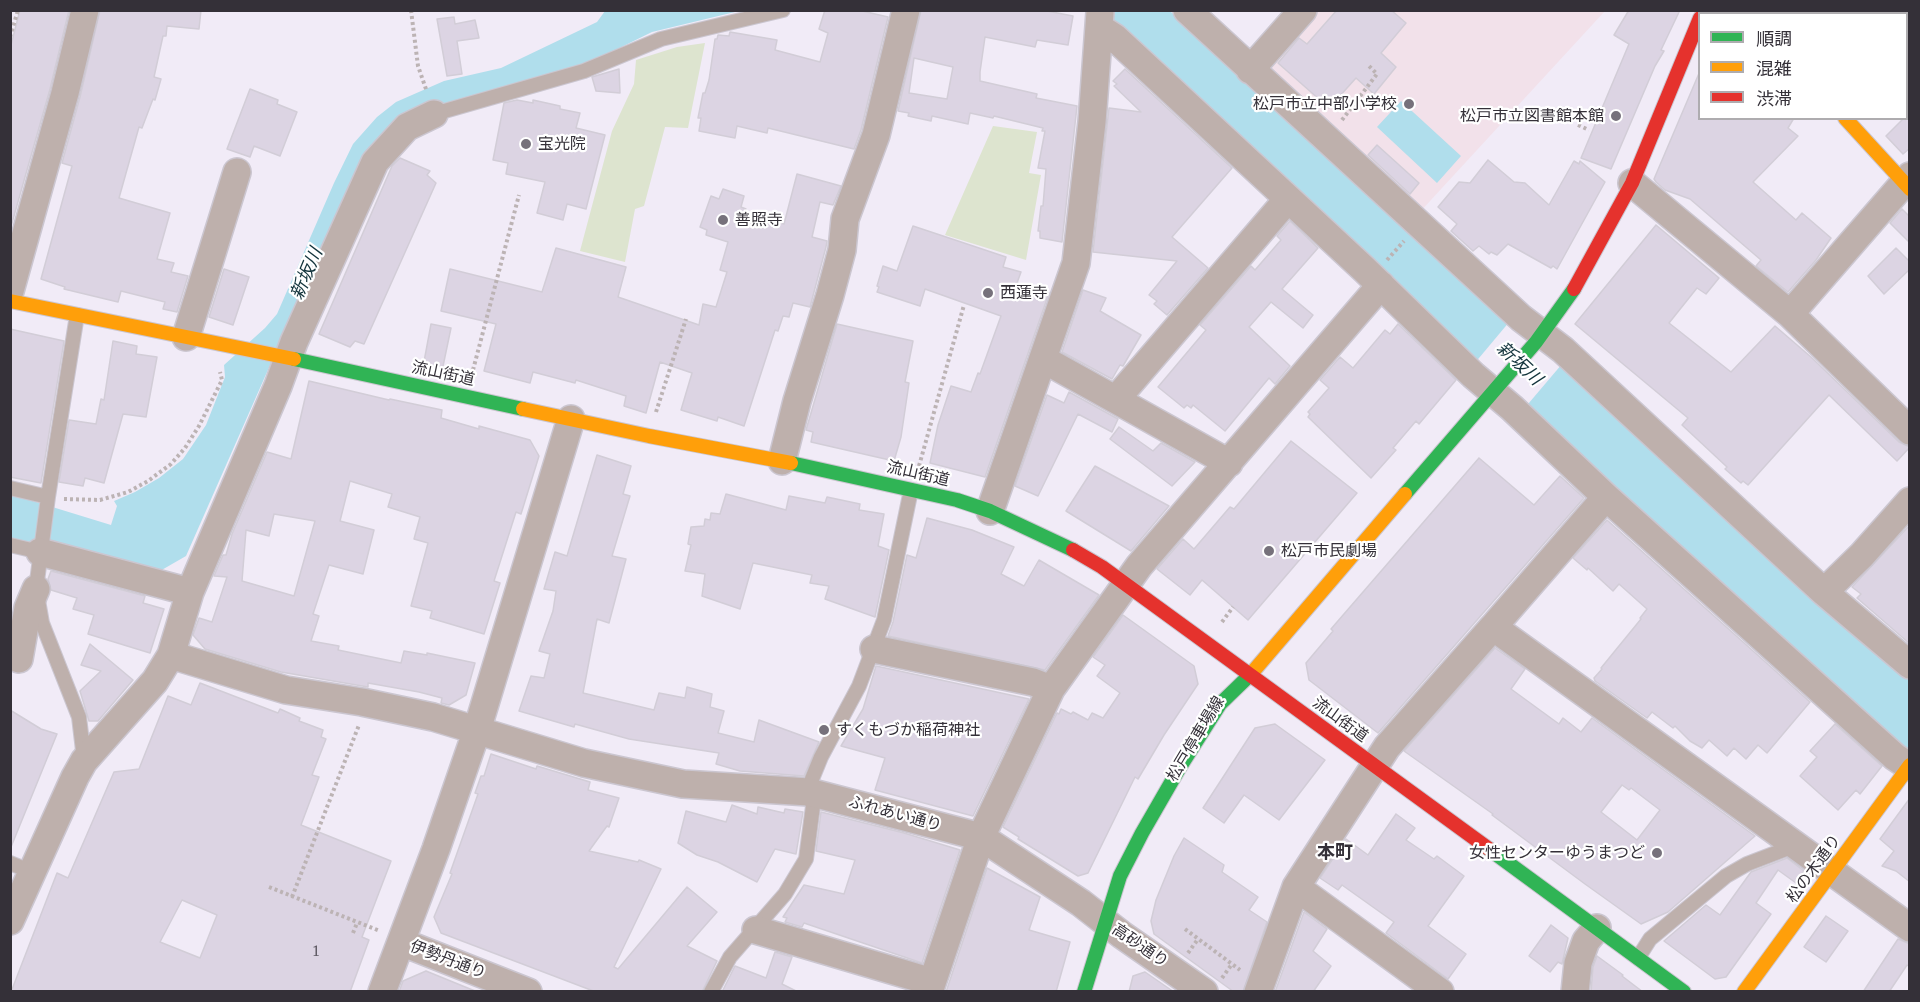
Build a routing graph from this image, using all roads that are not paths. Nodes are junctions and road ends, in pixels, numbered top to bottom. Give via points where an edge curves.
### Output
1 (85, 10) edge
2 (783, 10) edge
3 (906, 10) edge
4 (1187, 10) edge
5 (1304, 10) edge
6 (1100, 19) edge
7 (1698, 23) edge
8 (1250, 70) junction
9 (434, 114) joint
10 (1847, 120) edge
11 (237, 172) dead end
12 (1632, 183) junction
13 (1908, 183) edge
14 (1288, 199) junction
15 (1381, 275) junction
16 (10, 291) edge
17 (10, 301) edge
18 (78, 314) junction
19 (1790, 314) junction
20 (186, 337) junction
21 (1539, 338) junction
22 (284, 357) junction
23 (1043, 359) junction
24 (1494, 390) junction
25 (1117, 398) junction
26 (571, 419) junction
27 (1910, 431) edge
28 (782, 461) junction
29 (1229, 463) junction
30 (10, 488) edge
31 (913, 490) junction
32 (48, 497) junction
33 (1606, 497) junction
34 (1910, 501) edge
35 (990, 511) junction
36 (10, 545) edge
37 (40, 552) junction
38 (1126, 584) junction
39 (36, 589) junction
40 (190, 592) junction
41 (1824, 592) junction
42 (1493, 627) junction
43 (874, 649) junction
44 (171, 655) junction
45 (19, 659) dead end
46 (1910, 666) edge
47 (1251, 674) junction
48 (1051, 689) junction
49 (1237, 704) dead end
50 (477, 730) junction
51 (84, 761) junction
52 (1376, 765) junction
53 (1909, 766) edge
54 (809, 792) junction
55 (981, 837) junction
56 (1794, 846) junction
57 (22, 867) edge
58 (1832, 872) junction
59 (1296, 887) junction
60 (10, 921) edge
61 (1597, 928) junction
62 (1910, 928) edge
63 (756, 930) junction
64 (1118, 932) junction
65 (394, 938) junction
66 (1638, 958) junction
67 (931, 987) edge
68 (1259, 988) edge
69 (382, 992) edge
70 (528, 992) edge
71 (711, 992) edge
72 (1084, 992) edge
73 (1204, 992) edge
74 (1440, 992) edge
75 (1575, 992) edge
76 (1684, 992) edge
77 (1744, 992) edge

1 - 16 street
2 - 9 lane via 661,39 584,71
3 - 28 street via 876,135 844,219 842,250
4 - 8 street
5 - 8 street
6 - 14 street via 1114,37
6 - 23 street via 1078,253
7 - 12 main road
8 - 21 street
9 - 22 street via 407,127 375,162
10 - 13 main road
11 - 20 street
12 - 19 street
12 - 21 main road via 1574,289
13 - 19 street
14 - 15 street
14 - 25 street
15 - 24 street via 1473,375
15 - 29 street
17 - 18 main road, 流山街道
18 - 20 main road, 流山街道
18 - 32 lane
19 - 27 street
20 - 22 main road, 流山街道
21 - 24 main road
21 - 41 street via 1563,350
22 - 26 main road, 流山街道
22 - 40 street
23 - 25 street
23 - 35 street
24 - 33 street
24 - 47 main road
25 - 29 street
26 - 28 main road, 流山街道
26 - 50 street
28 - 31 main road, 流山街道
29 - 38 street
30 - 32 lane
31 - 35 main road, 流山街道
31 - 43 lane
32 - 37 lane
33 - 42 street
33 - 53 street
34 - 41 street
35 - 38 main road, 流山街道 via 1069,548
36 - 37 lane
37 - 39 lane
37 - 40 street
38 - 47 main road, 流山街道
38 - 48 street
39 - 45 street via 28,608
39 - 51 lane via 42,623 79,717
40 - 44 street
41 - 46 street
42 - 52 street via 1387,747
42 - 56 street
43 - 48 street
43 - 54 lane via 821,757
44 - 50 street, ふれあい通り via 286,690 362,702
44 - 51 street via 155,681
47 - 49 main road, 松戸停車場線
47 - 52 main road, 流山街道
47 - 64 main road, 松戸停車場線 via 1220,704 1120,876
48 - 55 street
50 - 54 street, ふれあい通り via 584,763 683,784
50 - 65 street via 436,849
51 - 57 street
52 - 59 street
52 - 61 main road, 流山街道
53 - 58 main road, 松の木通り
54 - 55 street, ふれあい通り
54 - 63 lane via 813,806 806,859
55 - 64 street, ふれあい通り
55 - 67 street
56 - 58 street
56 - 66 lane via 1726,876 1650,939
57 - 60 street
58 - 62 street
58 - 77 main road, 松の木通り
59 - 68 street
59 - 74 street
61 - 66 main road, 流山街道
61 - 75 street via 1586,941 1578,963
63 - 67 street
63 - 71 lane via 730,957
64 - 72 main road, 松戸停車場線
64 - 73 street, 高砂通り
65 - 69 street
65 - 70 street, 伊勢丹通り
66 - 76 main road, 流山街道

